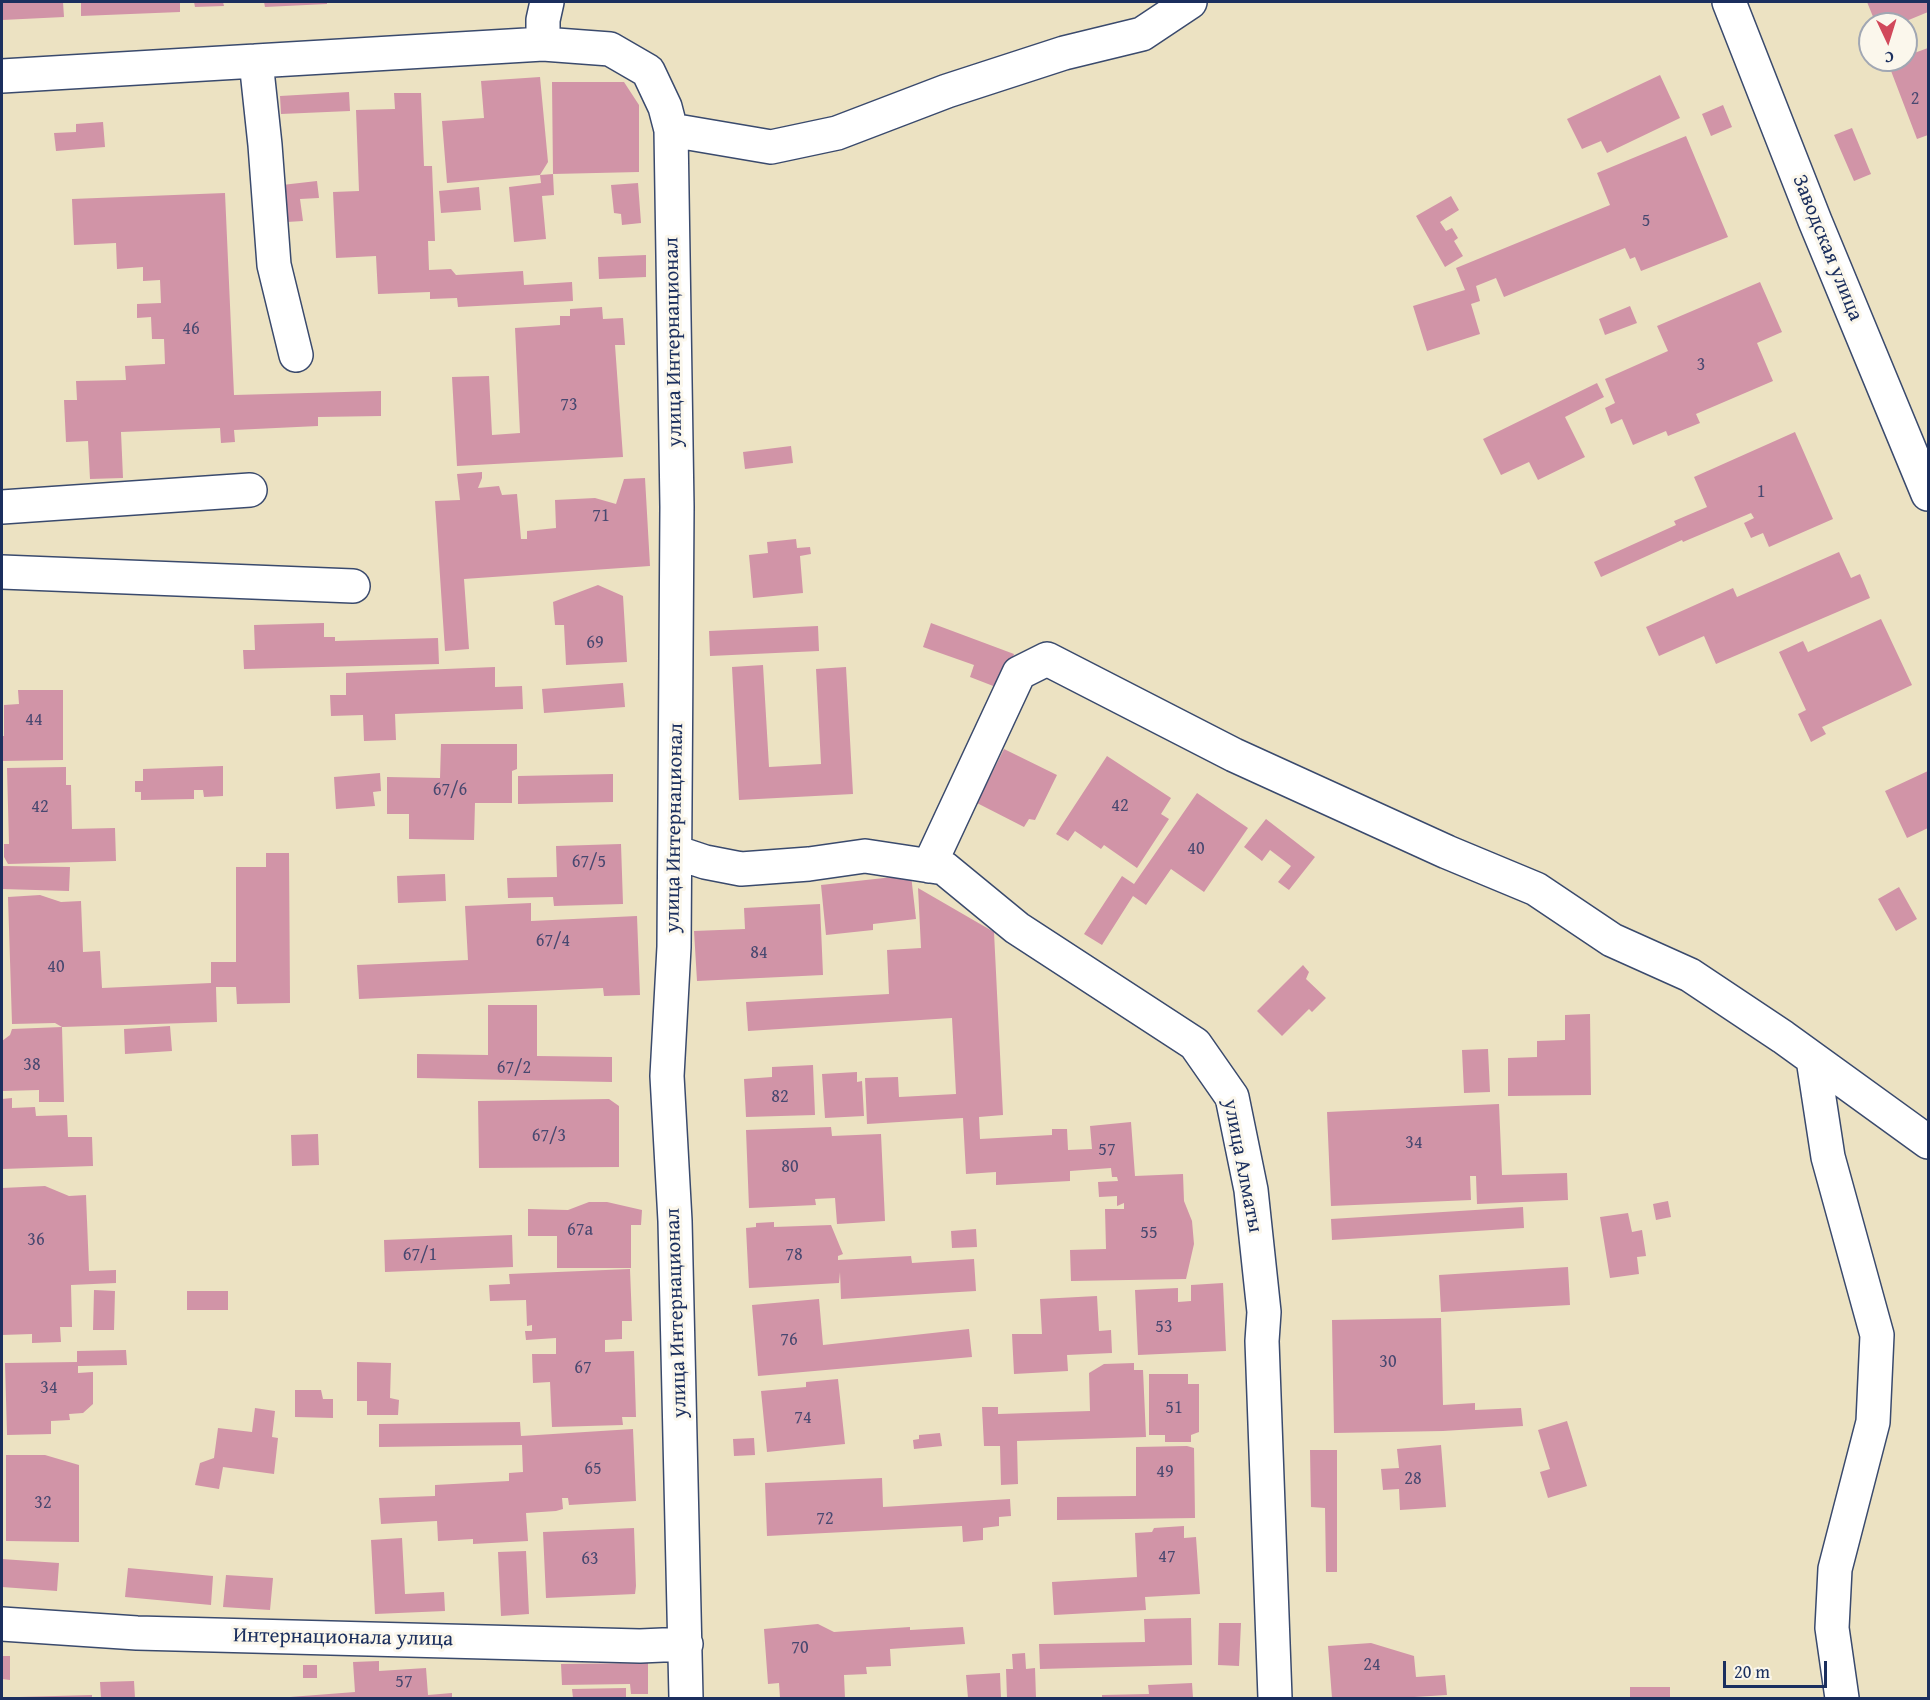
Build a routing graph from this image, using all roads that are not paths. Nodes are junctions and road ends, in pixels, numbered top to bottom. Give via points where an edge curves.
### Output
1 (548, 2) edge
2 (1191, 2) edge
3 (1729, 2) edge
4 (543, 44) junction
5 (256, 61) junction
6 (2, 76) edge
7 (671, 130) junction
8 (296, 355) dead end
9 (250, 489) dead end
10 (1929, 494) edge
11 (2, 507) edge
12 (2, 572) edge
13 (353, 586) dead end
14 (675, 852) junction
15 (929, 866) junction
16 (1813, 1059) junction
17 (1929, 1142) edge
18 (2, 1624) edge
19 (686, 1644) junction
20 (686, 1698) edge
21 (1275, 1698) edge
22 (1842, 1698) edge

1 - 4 street
2 - 7 street via 1142,34 1064,53 947,91 837,133 771,147
3 - 10 street, Заводская улица
4 - 5 street, улица Интернационал
4 - 7 street, улица Интернационал via 610,50 648,71
5 - 6 street, улица Интернационал
5 - 8 street via 274,265
7 - 14 street, улица Интернационал via 677,507
9 - 11 street
12 - 13 street
14 - 15 street, улица Алматы via 741,869 865,856
14 - 19 street, улица Интернационал via 667,1076 675,1221
15 - 16 street via 1019,673 1047,659 1234,755 1536,889 1612,940 1690,975
15 - 21 street, улица Алматы via 944,868 1017,928 1195,1044 1232,1098 1251,1190 1264,1312
16 - 17 street
16 - 22 street via 1828,1156 1877,1335 1873,1422 1835,1569 1832,1628
18 - 19 street, Интернационала улица via 137,1633
19 - 20 street, улица Интернационал

